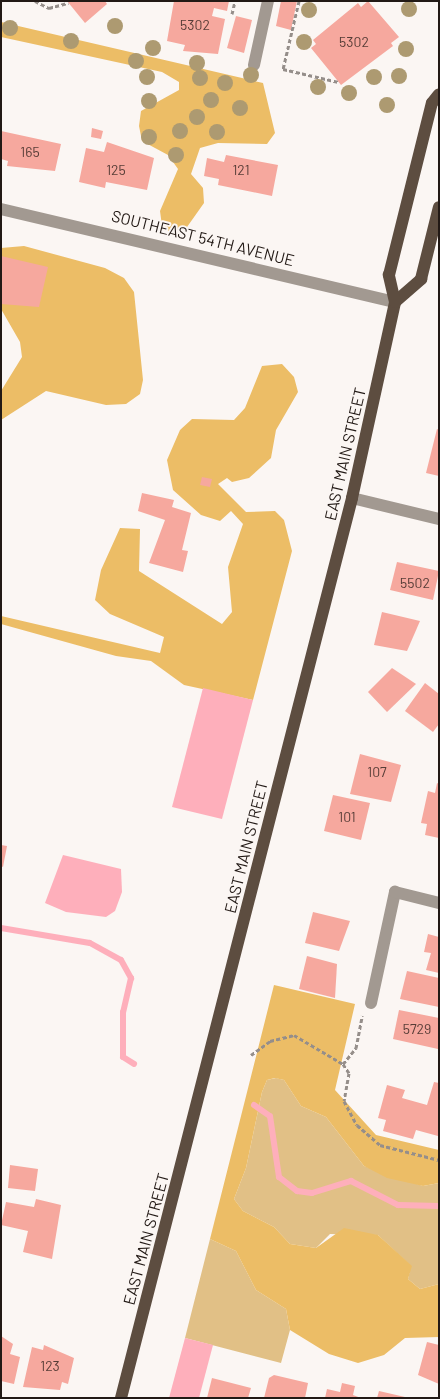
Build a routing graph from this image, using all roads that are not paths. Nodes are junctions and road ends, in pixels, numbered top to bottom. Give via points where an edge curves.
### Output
1 (268, 1) edge
2 (254, 64) dead end
3 (439, 94) edge
4 (439, 207) edge
5 (1, 209) edge
6 (396, 302) junction
7 (352, 498) junction
8 (439, 519) edge
9 (439, 903) edge
10 (370, 1003) road end
11 (121, 1398) edge

1 - 2 street
3 - 6 main road, EAST MAIN STREET via 432,103 389,275
4 - 6 main road via 421,279
5 - 6 street, SOUTHEAST 54TH AVENUE
6 - 7 main road, EAST MAIN STREET
7 - 8 street
7 - 11 main road, EAST MAIN STREET
9 - 10 street via 395,892

